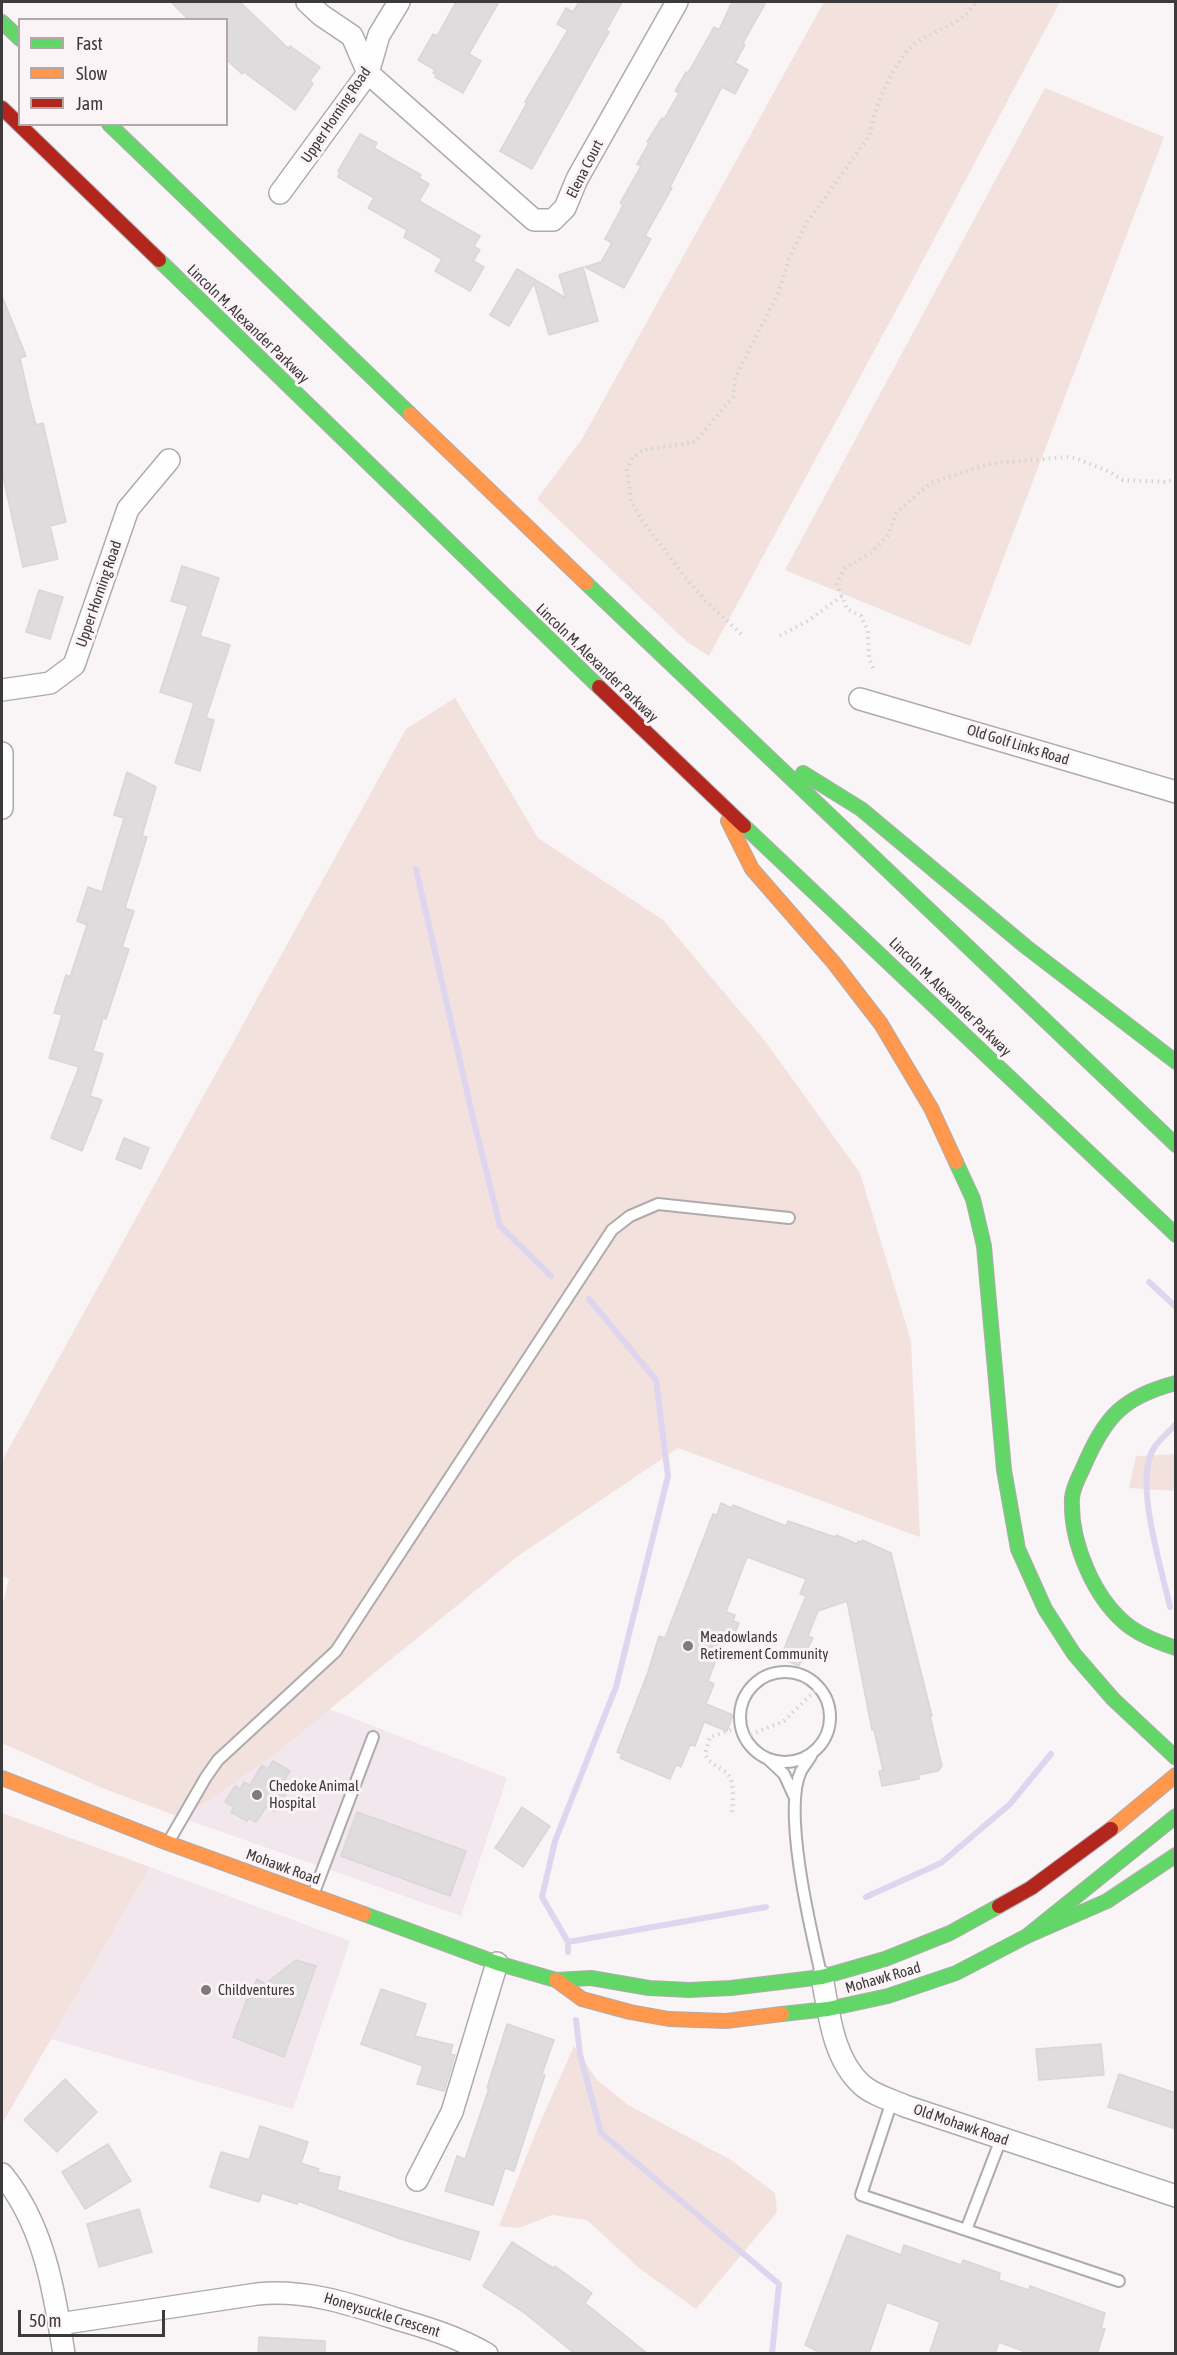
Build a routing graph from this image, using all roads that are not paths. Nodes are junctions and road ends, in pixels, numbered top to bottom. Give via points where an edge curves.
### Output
1 (307, 2) edge
2 (399, 2) edge
3 (677, 2) edge
4 (2, 22) edge
5 (18, 37) edge
6 (369, 73) junction
7 (2, 108) edge
8 (18, 124) edge
9 (21, 126) edge
10 (111, 126) edge
11 (280, 193) dead end
12 (169, 460) dead end
13 (2, 690) edge
14 (860, 699) dead end
15 (742, 734) junction
16 (2, 753) edge
17 (1176, 792) edge
18 (719, 804) junction
19 (2, 808) edge
20 (1176, 1062) edge
21 (1176, 1145) edge
22 (789, 1218) dead end
23 (1176, 1235) edge
24 (1176, 1383) edge
25 (1176, 1648) edge
26 (373, 1737) dead end
27 (813, 1753) junction
28 (1176, 1758) edge
29 (767, 1759) junction
30 (1176, 1775) edge
31 (2, 1778) edge
32 (795, 1798) junction
33 (1176, 1816) edge
34 (168, 1843) junction
35 (1176, 1856) edge
36 (312, 1895) junction
37 (1027, 1936) junction
38 (497, 1963) junction
39 (822, 1977) junction
40 (556, 1980) junction
41 (828, 2009) junction
42 (892, 2101) junction
43 (1000, 2139) junction
44 (2, 2174) edge
45 (417, 2180) dead end
46 (1176, 2196) edge
47 (966, 2230) junction
48 (1119, 2281) dead end
49 (59, 2324) junction
50 (64, 2354) edge
51 (487, 2354) edge

1 - 6 street via 352,36
2 - 6 street, Upper Horning Road via 380,34
3 - 6 street, Elena Court via 565,208 553,220 534,220
4 - 5 main road
6 - 11 street, Upper Horning Road
7 - 8 main road, Lincoln M. Alexander Parkway
9 - 18 main road, Lincoln M. Alexander Parkway
10 - 15 main road
12 - 13 street, Upper Horning Road via 128,509 74,665 50,683
14 - 17 street, Old Golf Links Road
15 - 20 main road via 861,809 1025,946
15 - 21 main road
16 - 19 street
18 - 23 main road, Lincoln M. Alexander Parkway
18 - 28 main road via 752,869 881,1024 931,1108 974,1199 984,1246 1004,1470 1018,1550 1045,1609 1074,1654 1113,1699
22 - 34 lane via 658,1204 630,1216 612,1230 336,1651 218,1760
24 - 25 main road via 1143,1392 1115,1413 1085,1463 1072,1496 1075,1528 1100,1592 1124,1622 1150,1639
26 - 36 lane
27 - 29 lane via 799,1761
27 - 29 lane via 824,1742 830,1727 825,1694 800,1674 778,1672 750,1687 739,1717 750,1746
27 - 32 lane via 800,1773
29 - 32 lane via 784,1774
30 - 39 main road, Mohawk Road via 1133,1813 1031,1888 950,1933 885,1959
31 - 34 main road, Mohawk Road
32 - 39 lane via 794,1821 808,1919
33 - 37 main road, Mohawk Road
34 - 36 main road, Mohawk Road
35 - 37 main road via 1107,1901
36 - 38 main road, Mohawk Road
37 - 41 main road, Mohawk Road via 956,1973 888,1996
38 - 40 main road, Mohawk Road
38 - 45 street via 452,2112
39 - 40 main road, Mohawk Road via 689,1990 591,1978
39 - 41 street, Old Mohawk Road
40 - 41 main road, Mohawk Road via 582,1999 669,2019 726,2021
41 - 42 street, Old Mohawk Road via 845,2066 864,2087
42 - 43 street, Old Mohawk Road
42 - 47 lane via 861,2194
43 - 46 street, Old Mohawk Road
43 - 47 lane
44 - 49 street via 25,2206 44,2251
47 - 48 lane
49 - 50 street
49 - 51 street, Honeysuckle Crescent via 288,2292 347,2303 442,2333

